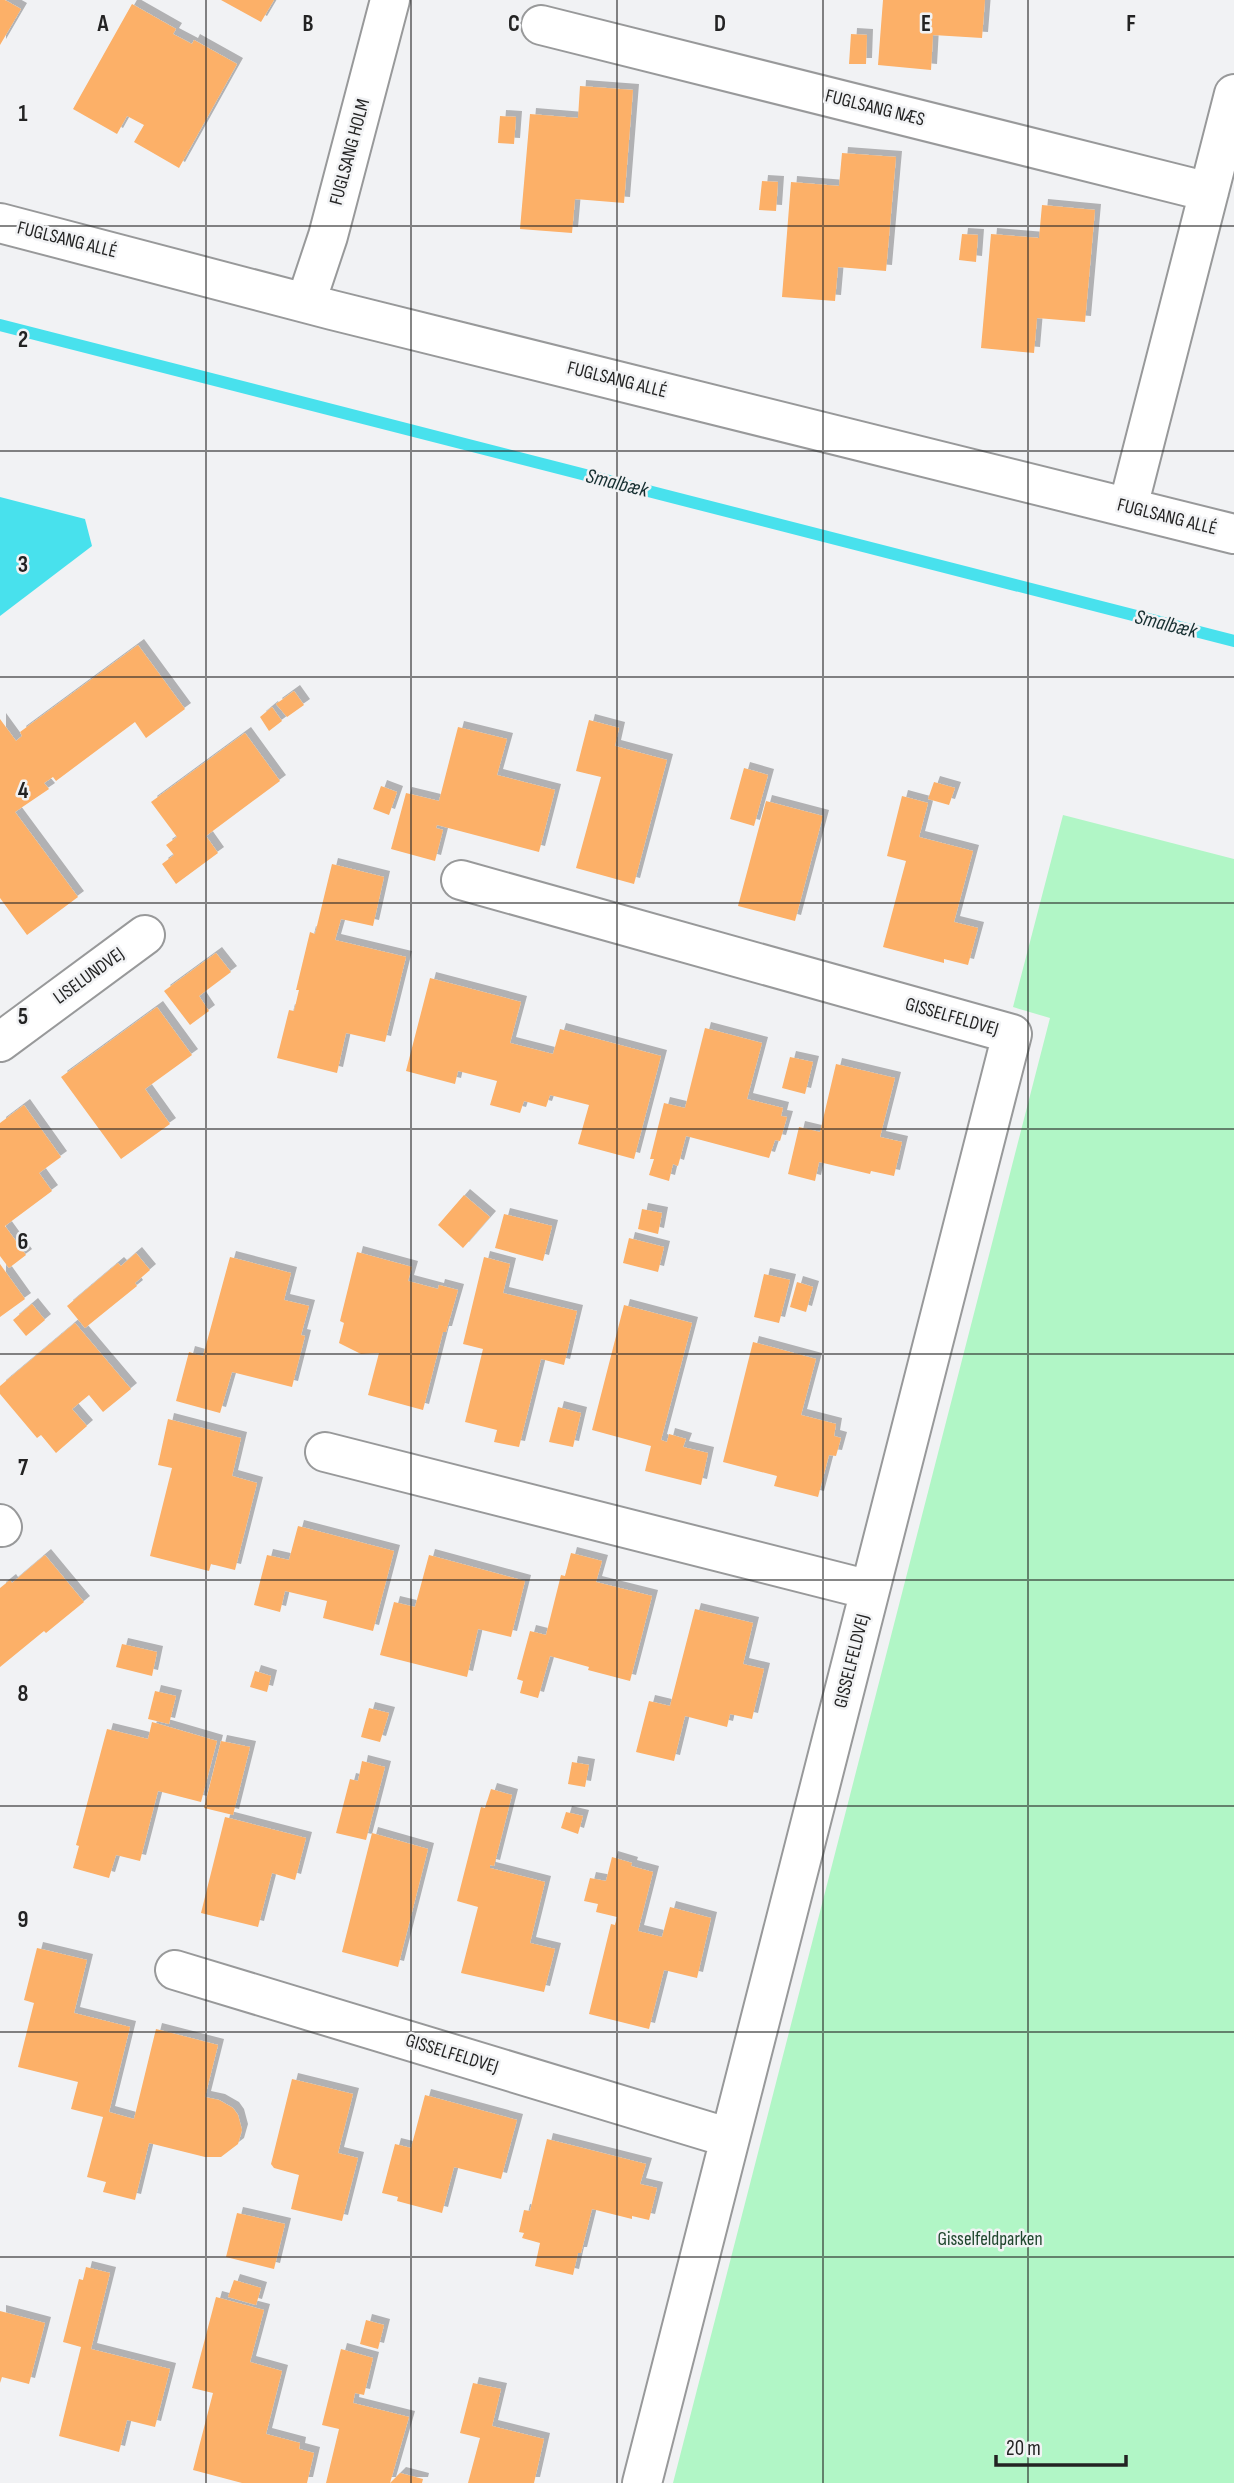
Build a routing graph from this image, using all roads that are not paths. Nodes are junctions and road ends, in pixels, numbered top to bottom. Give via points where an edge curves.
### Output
1 (390, 0) edge
2 (541, 25) dead end
3 (1234, 94) edge
4 (1209, 192) junction
5 (0, 223) edge
6 (306, 302) junction
7 (1128, 507) junction
8 (1234, 534) edge
9 (461, 880) dead end
10 (145, 935) dead end
11 (0, 1042) edge
12 (325, 1452) dead end
13 (870, 1590) junction
14 (175, 1970) dead end
15 (730, 2138) junction
16 (642, 2483) edge

1 - 6 street, FUGLSANG HOLM via 328,236
2 - 4 street, FUGLSANG NÆS
3 - 4 street
4 - 7 street
5 - 6 street, FUGLSANG ALLÉ
6 - 7 street, FUGLSANG ALLÉ
7 - 8 street, FUGLSANG ALLÉ
9 - 13 street, GISSELFELDVEJ via 1012,1034
10 - 11 street, LISELUNDVEJ
12 - 13 street, GISSELFELDVEJ
13 - 15 street, GISSELFELDVEJ
14 - 15 street, GISSELFELDVEJ
15 - 16 street, GISSELFELDVEJ

